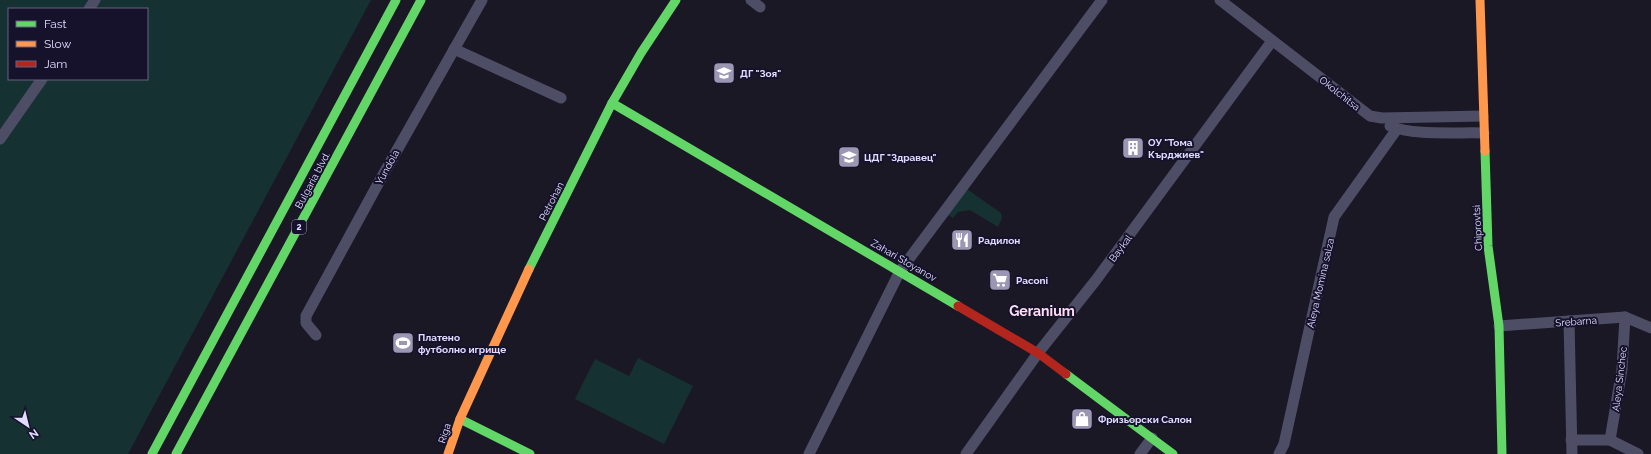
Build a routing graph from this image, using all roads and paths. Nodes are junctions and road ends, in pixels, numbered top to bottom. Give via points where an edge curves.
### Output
1 (396, 0) edge
2 (421, 0) edge
3 (482, 0) edge
4 (676, 0) edge
5 (750, 0) edge
6 (1102, 0) edge
7 (1220, 0) edge
8 (1480, 0) edge
9 (760, 7) dead end
10 (1272, 41) junction
11 (454, 49) junction
12 (41, 80) edge
13 (561, 98) dead end
14 (612, 103) junction
15 (1370, 116) junction
16 (1483, 116) junction
17 (1397, 129) junction
18 (1484, 133) junction
19 (0, 139) edge
20 (900, 271) junction
21 (1626, 317) junction
22 (1569, 321) junction
23 (1499, 326) junction
24 (1651, 328) edge
25 (316, 335) dead end
26 (1038, 352) junction
27 (460, 419) junction
28 (1152, 438) junction
29 (1571, 440) junction
30 (1610, 440) junction
31 (152, 454) edge
32 (176, 454) edge
33 (448, 454) edge
34 (530, 454) edge
35 (809, 454) edge
36 (966, 454) edge
37 (1140, 454) edge
38 (1173, 454) edge
39 (1279, 454) edge
40 (1502, 454) edge
41 (1572, 454) edge
42 (1638, 454) edge

1 - 31 main road, Bulgaria blvd. / 2
2 - 32 main road, Bulgaria blvd. / 2
3 - 11 street, Yundola
4 - 14 main road, Petrohan
5 - 9 street
6 - 20 street
7 - 10 street, Okolchitsa
8 - 16 main road, Chiprovtsi
10 - 15 street, Okolchitsa
10 - 26 street, Baykal via 1096,280
11 - 13 street
11 - 25 street, Yundola via 306,316 306,323
12 - 19 street
14 - 20 main road, Zahari Stoyanov
14 - 27 main road, Petrohan via 531,265
15 - 16 street, Okolchitsa
15 - 17 street
16 - 18 main road, Chiprovtsi
17 - 18 street
17 - 39 street, Aleya Momina salza via 1334,217 1284,444
18 - 23 main road, Chiprovtsi via 1488,246
20 - 26 main road, Zahari Stoyanov
20 - 35 street
21 - 22 street, Srebarna
21 - 24 street, Srebarna
21 - 30 street, Aleya Sinchec via 1622,369
22 - 23 street, Srebarna
22 - 29 street
23 - 40 main road, Chiprovtsi
26 - 28 main road, Zahari Stoyanov
26 - 36 street, Baykal
27 - 33 main road, Riga
27 - 34 main road
28 - 37 street
28 - 38 main road, Zahari Stoyanov
29 - 30 street
29 - 41 street
30 - 42 street

